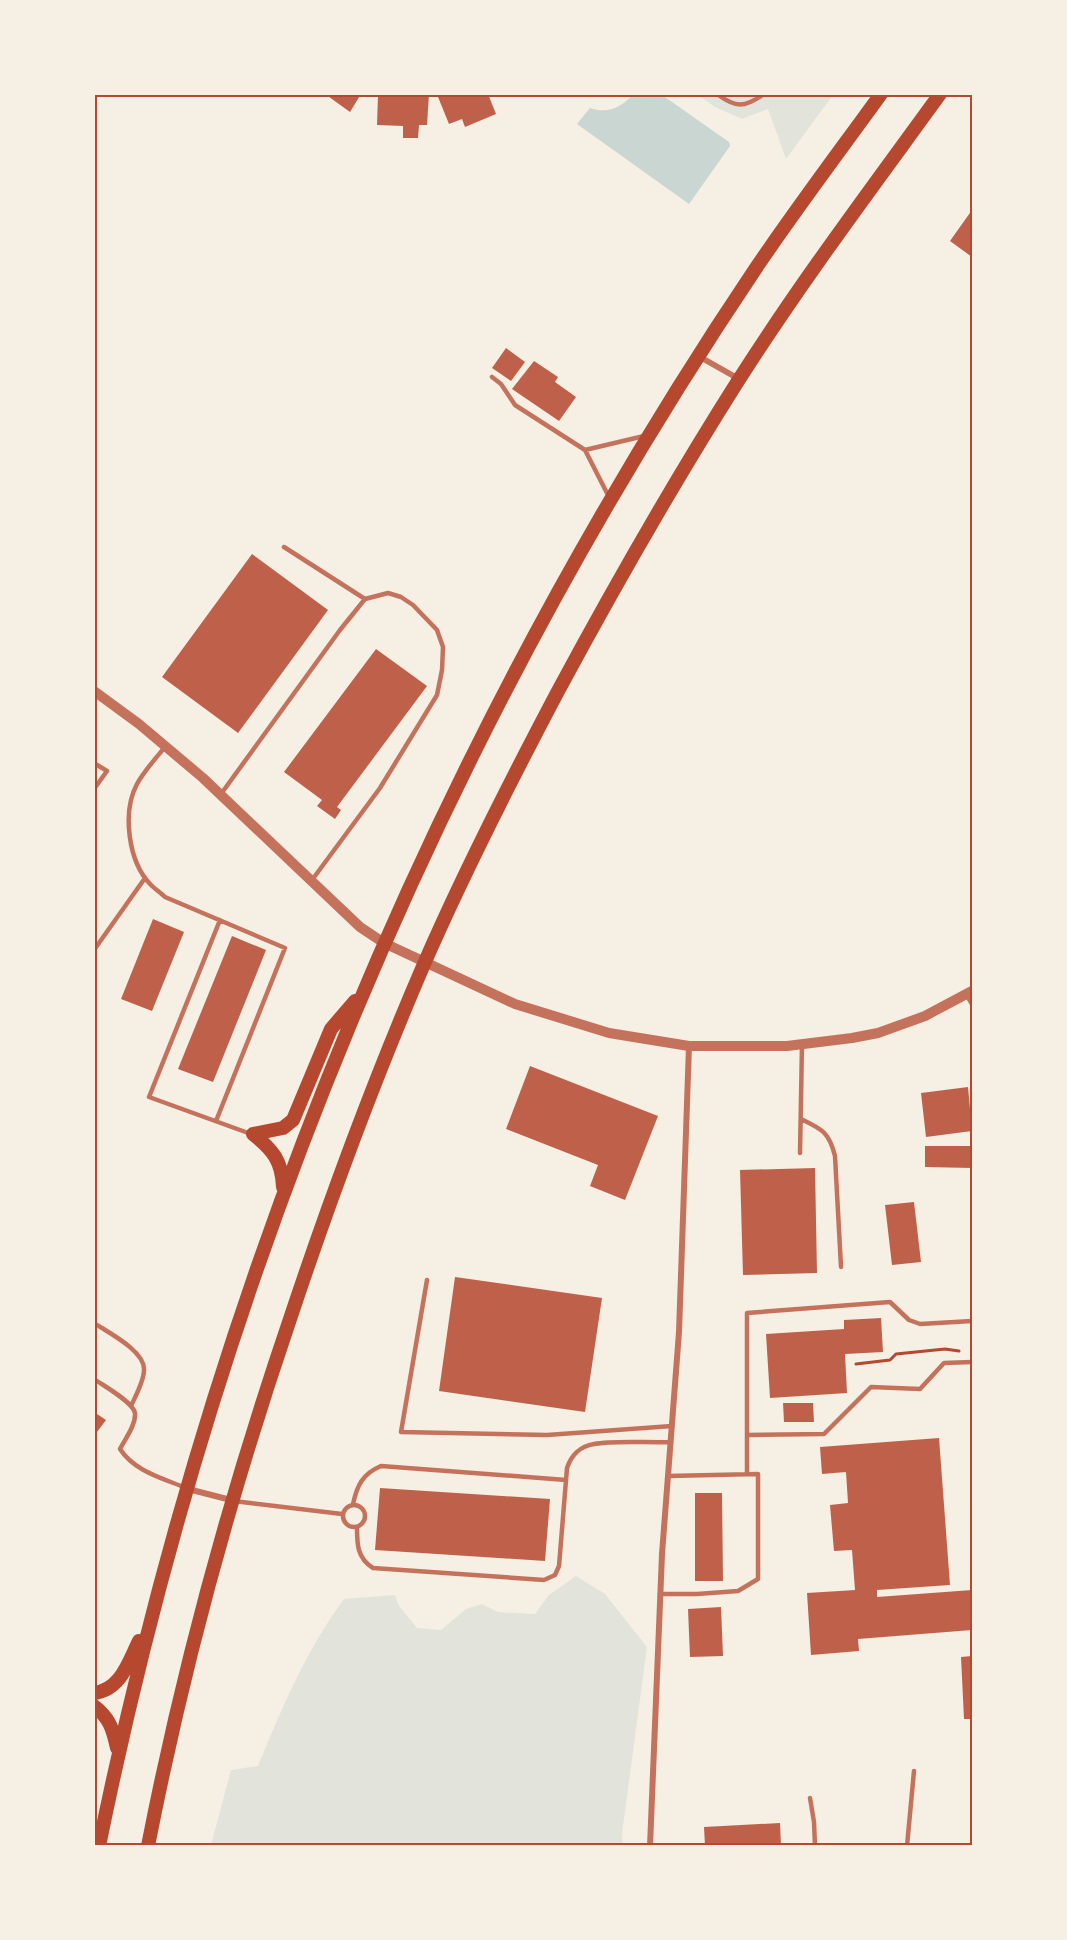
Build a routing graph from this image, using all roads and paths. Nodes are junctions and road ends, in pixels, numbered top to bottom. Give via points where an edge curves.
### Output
1 (717, 94) edge
2 (764, 94) edge
3 (881, 94) edge
4 (940, 94) edge
5 (699, 356) junction
6 (492, 376) dead end
7 (739, 379) junction
8 (650, 435) junction
9 (585, 450) junction
10 (611, 501) junction
11 (284, 547) dead end
12 (365, 598) junction
13 (94, 691) edge
14 (165, 747) junction
15 (94, 762) edge
16 (94, 789) edge
17 (220, 795) junction
18 (145, 878) junction
19 (310, 882) junction
20 (220, 920) junction
21 (384, 943) junction
22 (94, 950) edge
23 (425, 963) junction
24 (363, 993) junction
25 (969, 993) edge
26 (972, 1004) edge
27 (802, 1044) junction
28 (689, 1046) junction
29 (801, 1119) junction
30 (216, 1121) junction
31 (253, 1134) junction
32 (800, 1153) dead end
33 (283, 1192) junction
34 (841, 1267) dead end
35 (427, 1280) dead end
36 (972, 1321) edge
37 (94, 1323) edge
38 (966, 1352) dead end
39 (972, 1362) edge
40 (856, 1364) dead end
41 (94, 1379) edge
42 (131, 1406) junction
43 (672, 1425) junction
44 (748, 1435) junction
45 (670, 1442) junction
46 (747, 1474) junction
47 (668, 1476) junction
48 (566, 1480) junction
49 (186, 1488) junction
50 (231, 1500) junction
51 (353, 1504) junction
52 (342, 1514) junction
53 (357, 1527) junction
54 (660, 1594) junction
55 (153, 1612) junction
56 (94, 1693) edge
57 (94, 1707) edge
58 (118, 1754) junction
59 (914, 1771) dead end
60 (810, 1798) dead end
61 (99, 1845) edge
62 (148, 1845) edge
63 (650, 1845) edge
64 (814, 1845) edge
65 (907, 1845) edge

1 - 2 lane via 730,104 750,104
3 - 5 main road via 756,267
4 - 7 main road
5 - 7 street
5 - 8 main road
6 - 9 lane via 515,405
7 - 23 main road via 574,661 496,811
8 - 9 lane
8 - 10 main road
9 - 10 lane
10 - 21 main road via 489,722
11 - 12 lane
12 - 17 lane
12 - 19 lane via 388,593 413,605 437,630 443,647 442,670 436,695 380,788
13 - 14 street
14 - 17 street
14 - 18 lane via 137,783 128,809 130,839
15 - 16 lane via 107,771
17 - 19 street
18 - 20 lane via 165,897
18 - 22 lane
19 - 21 street
20 - 30 lane via 285,948
20 - 30 lane via 148,1097
21 - 23 street
21 - 24 main road
23 - 28 street via 515,1004 609,1033
23 - 50 main road via 320,1231
24 - 31 main road via 331,1029 293,1120 283,1128
24 - 33 main road
25 - 26 lane
25 - 27 street via 925,1016 878,1033
27 - 28 street
27 - 29 lane
28 - 43 street
29 - 32 lane
29 - 34 lane via 823,1130 836,1156
30 - 31 lane
31 - 33 main road via 272,1149 283,1174
33 - 49 main road via 230,1344
35 - 43 lane via 401,1432 546,1435
36 - 44 lane via 920,1324 909,1320 890,1302 747,1313
37 - 42 lane via 139,1354 144,1362
38 - 40 path via 896,1354 890,1360
39 - 44 lane via 944,1363 920,1389 871,1388 824,1434
41 - 42 lane
42 - 49 lane via 135,1414 133,1425 120,1449 127,1460
43 - 45 street
44 - 46 lane
45 - 47 street
45 - 48 lane via 592,1444 570,1459
46 - 47 lane
46 - 54 lane via 758,1474 758,1579 738,1591
47 - 54 street
48 - 51 lane via 381,1467 363,1478
48 - 53 lane via 559,1566 555,1575 544,1580 373,1568 357,1548
49 - 50 street
49 - 55 main road
50 - 52 lane
50 - 62 main road via 185,1675
51 - 52 lane
51 - 53 lane via 365,1512 365,1519
52 - 53 lane via 347,1524
54 - 63 street
55 - 56 main road via 117,1682
55 - 58 main road
57 - 58 main road via 109,1720
58 - 61 main road
59 - 65 lane
60 - 64 lane

